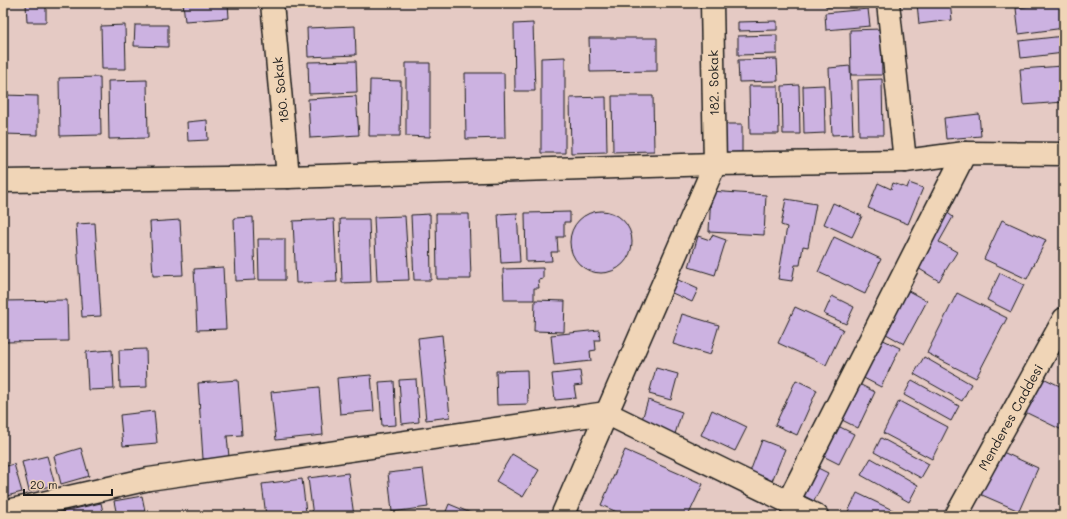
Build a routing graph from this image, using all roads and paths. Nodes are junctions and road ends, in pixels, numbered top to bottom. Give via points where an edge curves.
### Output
1 (272, 3) edge
2 (712, 3) edge
3 (888, 3) edge
4 (965, 154) junction
5 (1064, 154) edge
6 (905, 161) junction
7 (715, 164) junction
8 (288, 177) junction
9 (3, 181) edge
10 (1064, 318) edge
11 (606, 413) junction
12 (788, 502) junction
13 (3, 512) edge
14 (562, 516) edge
15 (817, 516) edge
16 (956, 516) edge

1 - 8 street, 180. Sokak
2 - 7 street, 182. Sokak
3 - 6 street
4 - 5 street
4 - 6 street
4 - 12 street
6 - 7 street
7 - 8 street
7 - 11 street
8 - 9 street
10 - 16 street, Menderes Caddesi
11 - 12 street
11 - 13 street via 149,479
11 - 14 street
12 - 15 street

